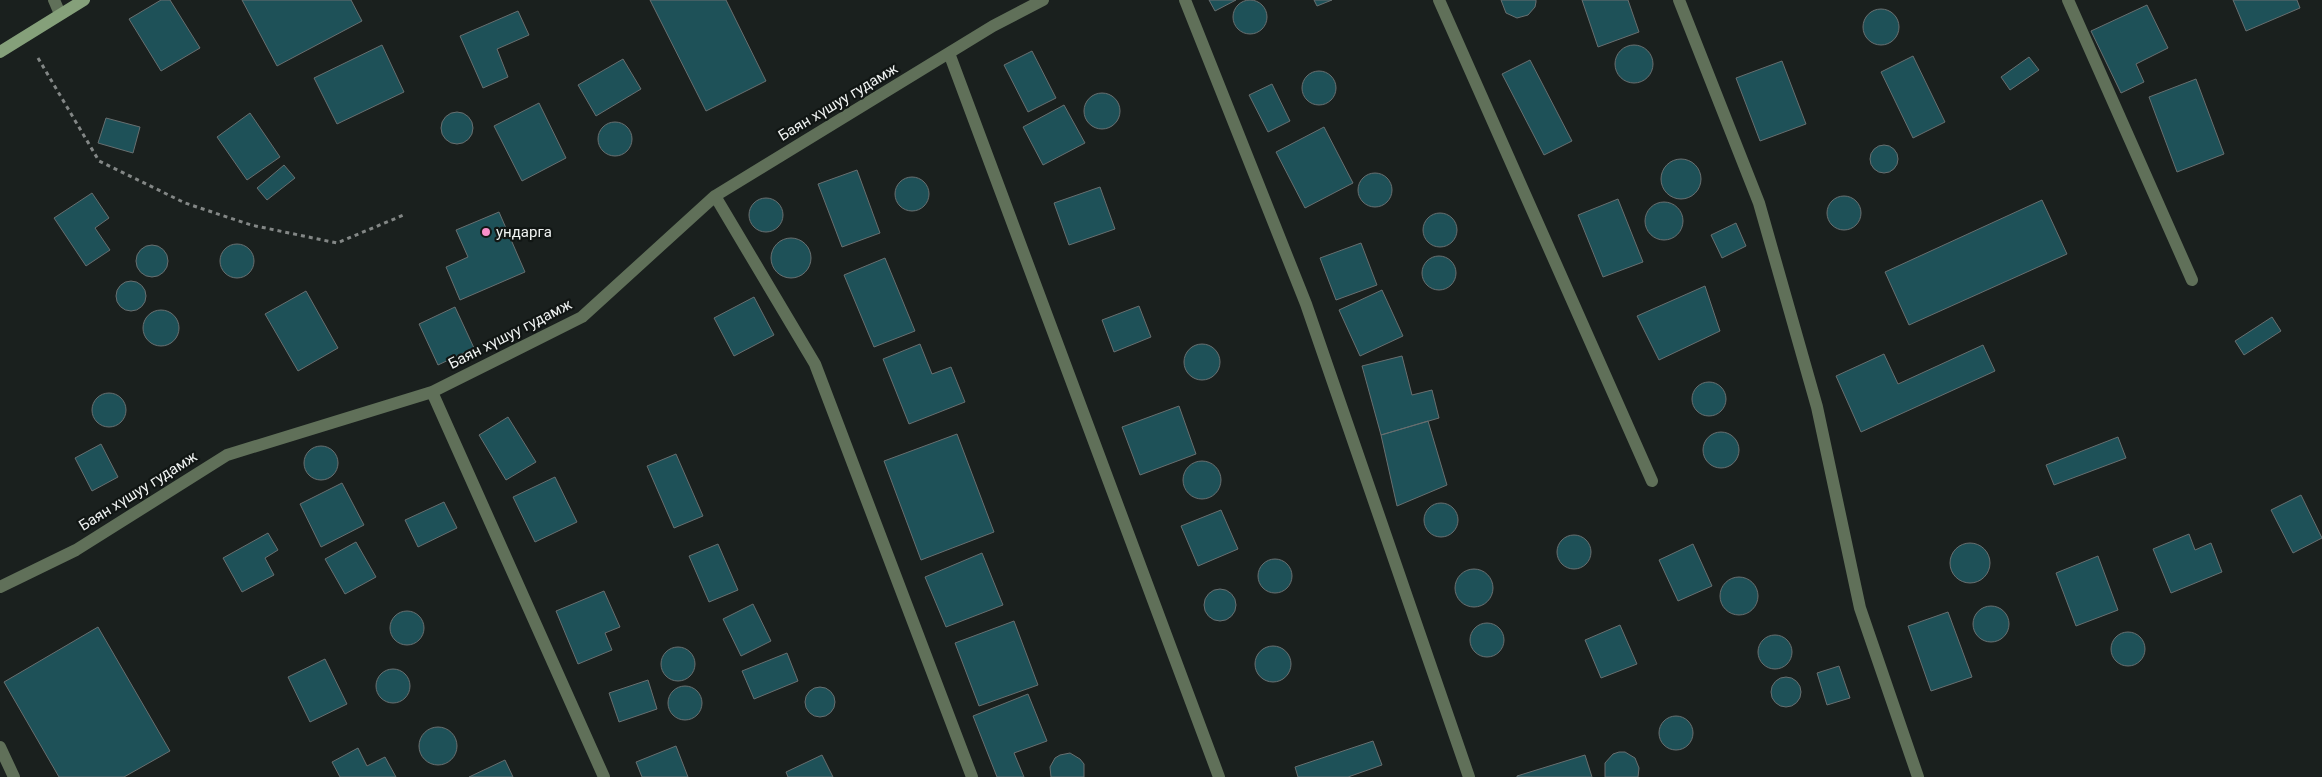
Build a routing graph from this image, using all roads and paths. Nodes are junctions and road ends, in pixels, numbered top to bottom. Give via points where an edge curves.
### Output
1 (54, 0) edge
2 (84, 0) edge
3 (1043, 0) edge
4 (1185, 0) edge
5 (1438, 0) edge
6 (1679, 0) edge
7 (2068, 0) edge
8 (60, 14) junction
9 (25, 36) junction
10 (0, 52) edge
11 (949, 53) junction
12 (715, 196) junction
13 (406, 214) dead end
14 (2192, 280) dead end
15 (432, 392) junction
16 (1652, 481) dead end
17 (0, 588) edge
18 (0, 747) edge
19 (14, 777) edge
20 (604, 777) edge
21 (972, 777) edge
22 (1218, 777) edge
23 (1469, 777) edge
24 (1918, 777) edge

1 - 8 street
2 - 8 main road
3 - 11 street, Баян хүшуу гудамж
4 - 23 street via 1306,304
5 - 16 street
6 - 24 street via 1759,203 1817,407 1860,608
7 - 14 street
8 - 9 main road
9 - 10 main road
9 - 13 path via 99,161 186,203 251,225 336,243
11 - 12 street, Баян хүшуу гудамж
11 - 22 street
12 - 15 street, Баян хүшуу гудамж via 582,317
12 - 21 street via 815,364
15 - 17 street, Баян хүшуу гудамж via 227,455 76,550
15 - 20 street
18 - 19 street

